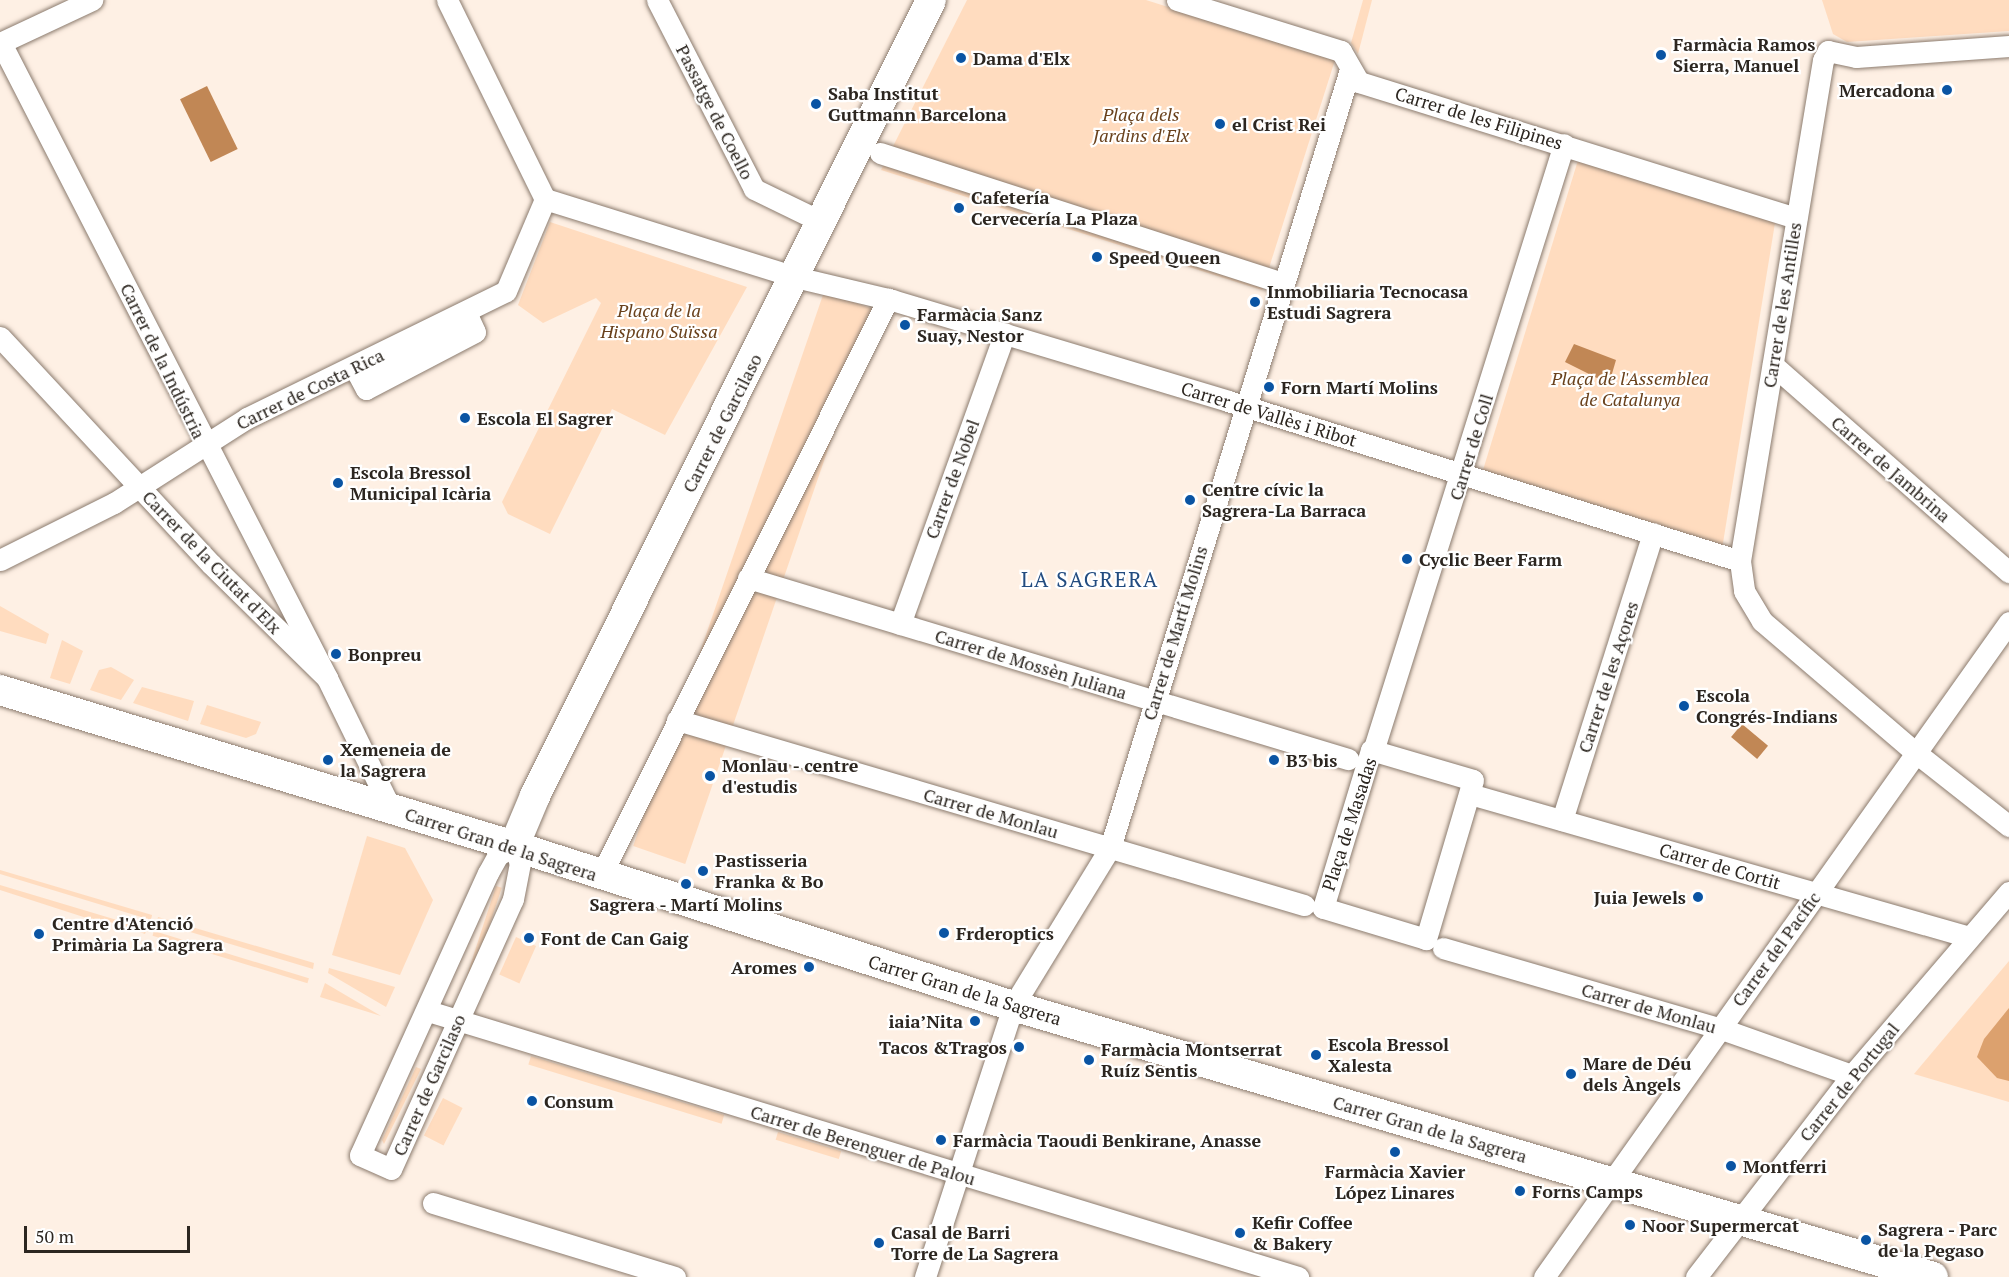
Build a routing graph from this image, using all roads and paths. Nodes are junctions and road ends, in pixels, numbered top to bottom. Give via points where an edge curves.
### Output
1 (92, 0) edge
2 (447, 0) edge
3 (657, 0) edge
4 (931, 0) edge
5 (1177, 0) edge
6 (0, 43) edge
7 (2009, 46) edge
8 (1350, 70) junction
9 (1564, 144) junction
10 (880, 153) dead end
11 (545, 200) junction
12 (1796, 218) junction
13 (822, 222) junction
14 (795, 277) junction
15 (1283, 283) junction
16 (888, 299) junction
17 (1005, 333) junction
18 (0, 337) edge
19 (1773, 365) junction
20 (358, 374) joint
21 (1245, 406) junction
22 (205, 446) junction
23 (1462, 475) junction
24 (141, 486) junction
25 (1653, 533) junction
26 (0, 560) edge
27 (1740, 561) junction
28 (2009, 572) edge
29 (748, 578) junction
30 (2009, 622) edge
31 (900, 624) junction
32 (327, 678) junction
33 (0, 690) edge
34 (1153, 701) junction
35 (677, 720) junction
36 (1374, 748) dead end
37 (1916, 752) junction
38 (1348, 759) dead end
39 (1470, 794) junction
40 (391, 809) junction
41 (1562, 820) junction
42 (2009, 826) edge
43 (514, 846) junction
44 (1110, 848) junction
45 (601, 875) junction
46 (2009, 892) edge
47 (1816, 894) junction
48 (1304, 905) dead end
49 (1969, 937) junction
50 (1443, 948) dead end
51 (1013, 1006) junction
52 (428, 1011) junction
53 (459, 1022) junction
54 (1719, 1028) junction
55 (1851, 1075) junction
56 (957, 1174) junction
57 (1612, 1182) junction
58 (433, 1203) dead end
59 (1740, 1220) junction
60 (675, 1277) edge
61 (925, 1277) edge
62 (1298, 1277) edge
63 (1544, 1277) edge
64 (1696, 1277) edge
65 (1933, 1277) edge

1 - 6 street
2 - 11 street
3 - 13 street, Passatge de Coello via 754,189
4 - 13 street, Carrer de Garcilaso
5 - 8 street, Carrer de les Filipines via 1341,51
6 - 22 street, Carrer de la Indústria via 33,100
7 - 12 street, Carrer de les Antilles via 1856,57 1828,51 1817,77
8 - 9 street, Carrer de les Filipines via 1359,82
8 - 15 street, Carrer de Martí Molins
9 - 12 street, Carrer de les Filipines
9 - 23 street, Carrer de Coll
10 - 15 street
11 - 14 street, Carrer de Vallès i Ribot
11 - 22 street, Carrer de Costa Rica via 506,291 247,418
12 - 19 street, Carrer de les Antilles
13 - 14 street, Carrer de Garcilaso
14 - 16 street, Carrer de Vallès i Ribot
14 - 43 street, Carrer de Garcilaso via 535,796
15 - 21 street, Carrer de Martí Molins
16 - 17 street, Carrer de Vallès i Ribot
16 - 29 street
17 - 21 street, Carrer de Vallès i Ribot
17 - 31 street, Carrer de Nobel
18 - 24 street, Carrer de la Ciutat d'Elx
19 - 27 street, Carrer de les Antilles
19 - 28 street, Carrer de Jambrina
20 - 20 street, Carrer de Costa Rica via 469,320 475,332 366,389
21 - 23 street, Carrer de Vallès i Ribot
21 - 34 street, Carrer de Martí Molins
22 - 24 street, Carrer de Costa Rica
22 - 32 street, Carrer de la Indústria
23 - 25 street, Carrer de Vallès i Ribot
23 - 36 street, Carrer de Coll
24 - 26 street, Carrer de Costa Rica
24 - 32 street, Carrer de la Ciutat d'Elx via 211,564
25 - 27 street, Carrer de Vallès i Ribot
25 - 41 street, Carrer de les Açores
27 - 37 street, Carrer de les Antilles via 1744,591 1762,621
29 - 31 street, Carrer de Mossèn Juliana
29 - 35 street
30 - 37 street, Carrer del Pacífic
31 - 34 street, Carrer de Mossèn Juliana
32 - 40 street, Carrer de la Ciutat d'Elx
33 - 40 street, Carrer Gran de la Sagrera
34 - 38 street, Carrer de Mossèn Juliana
34 - 44 street, Carrer de Martí Molins
35 - 44 street, Carrer de Monlau
35 - 45 street
37 - 42 street, Carrer de les Antilles
37 - 47 street, Carrer del Pacífic
39 - 39 street, Plaça de Masadas via 1473,780 1371,750 1323,908 1426,939
39 - 41 street, Carrer de Cortit
40 - 43 street, Carrer Gran de la Sagrera
41 - 47 street, Carrer de Cortit
43 - 45 street, Carrer Gran de la Sagrera
43 - 52 street, Carrer de Garcilaso via 498,855 488,873
43 - 53 street, Carrer de Garcilaso via 520,863 518,886
44 - 48 street, Carrer de Monlau
44 - 51 street, Carrer de Martí Molins
45 - 51 street, Carrer Gran de la Sagrera
46 - 49 street, Carrer de Portugal
47 - 49 street, Carrer de Cortit
47 - 54 street, Carrer del Pacífic
49 - 55 street, Carrer de Portugal
50 - 54 street, Carrer de Monlau
51 - 56 street, Carrer de Martí Molins
51 - 57 street, Carrer Gran de la Sagrera
52 - 53 street, Carrer de Berenguer de Palou
52 - 53 street, Carrer de Garcilaso via 360,1155 391,1169
53 - 56 street, Carrer de Berenguer de Palou
54 - 55 street, Carrer de Monlau
54 - 57 street, Carrer del Pacífic
55 - 59 street, Carrer de Portugal
56 - 61 street, Carrer de Martí Molins
56 - 62 street, Carrer de Berenguer de Palou
57 - 59 street, Carrer Gran de la Sagrera
57 - 63 street, Carrer del Pacífic
58 - 60 street
59 - 64 street, Carrer de Portugal
59 - 65 street, Carrer Gran de la Sagrera

